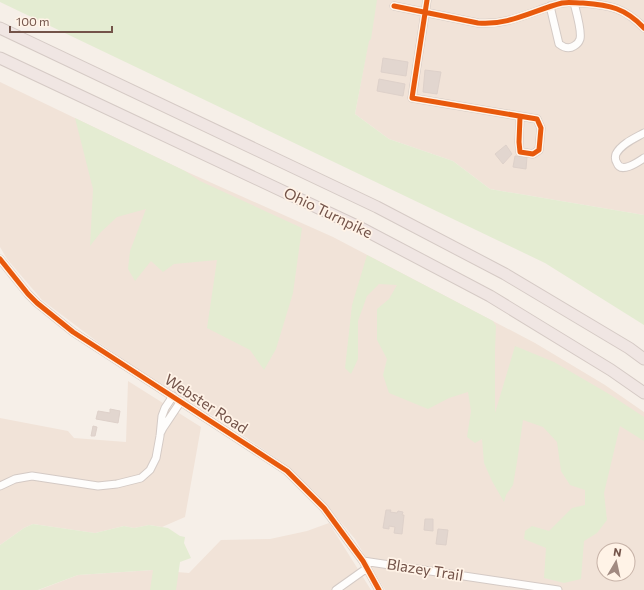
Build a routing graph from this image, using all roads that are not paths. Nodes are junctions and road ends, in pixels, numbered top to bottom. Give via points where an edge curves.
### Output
1 (427, 0) edge
2 (574, 3) junction
3 (394, 6) dead end
4 (550, 6) junction
5 (426, 13) junction
6 (0, 28) edge
7 (644, 28) edge
8 (0, 58) edge
9 (520, 117) junction
10 (644, 132) edge
11 (644, 158) edge
12 (0, 259) edge
13 (644, 359) edge
14 (644, 393) edge
15 (173, 396) junction
16 (181, 402) junction
17 (160, 436) junction
18 (0, 486) edge
19 (363, 561) junction
20 (367, 568) junction
21 (336, 590) edge
22 (378, 590) edge
23 (558, 590) edge

1 - 5 street
2 - 4 street via 564,2
2 - 4 street via 580,38 578,43 570,48 564,48 559,44
2 - 7 street via 615,7 632,16
3 - 5 street
4 - 5 street via 505,22 488,24
5 - 9 street via 412,98
6 - 13 highway, Ohio Turnpike via 378,207 505,274
8 - 14 highway, Ohio Turnpike via 361,228 490,296
9 - 9 street via 520,152 533,154 539,150 541,128 537,119
10 - 11 street via 623,146 615,157 617,165 624,167
12 - 15 street, Webster Road via 28,294 70,330
15 - 16 street, Webster Road
15 - 17 street via 162,416
16 - 17 street
16 - 19 street, Webster Road via 287,471 324,508
17 - 18 street via 156,458 142,478 98,486 32,476 15,479
19 - 20 street, Webster Road
19 - 23 street, Blazey Trail
20 - 21 street
20 - 22 street, Webster Road

